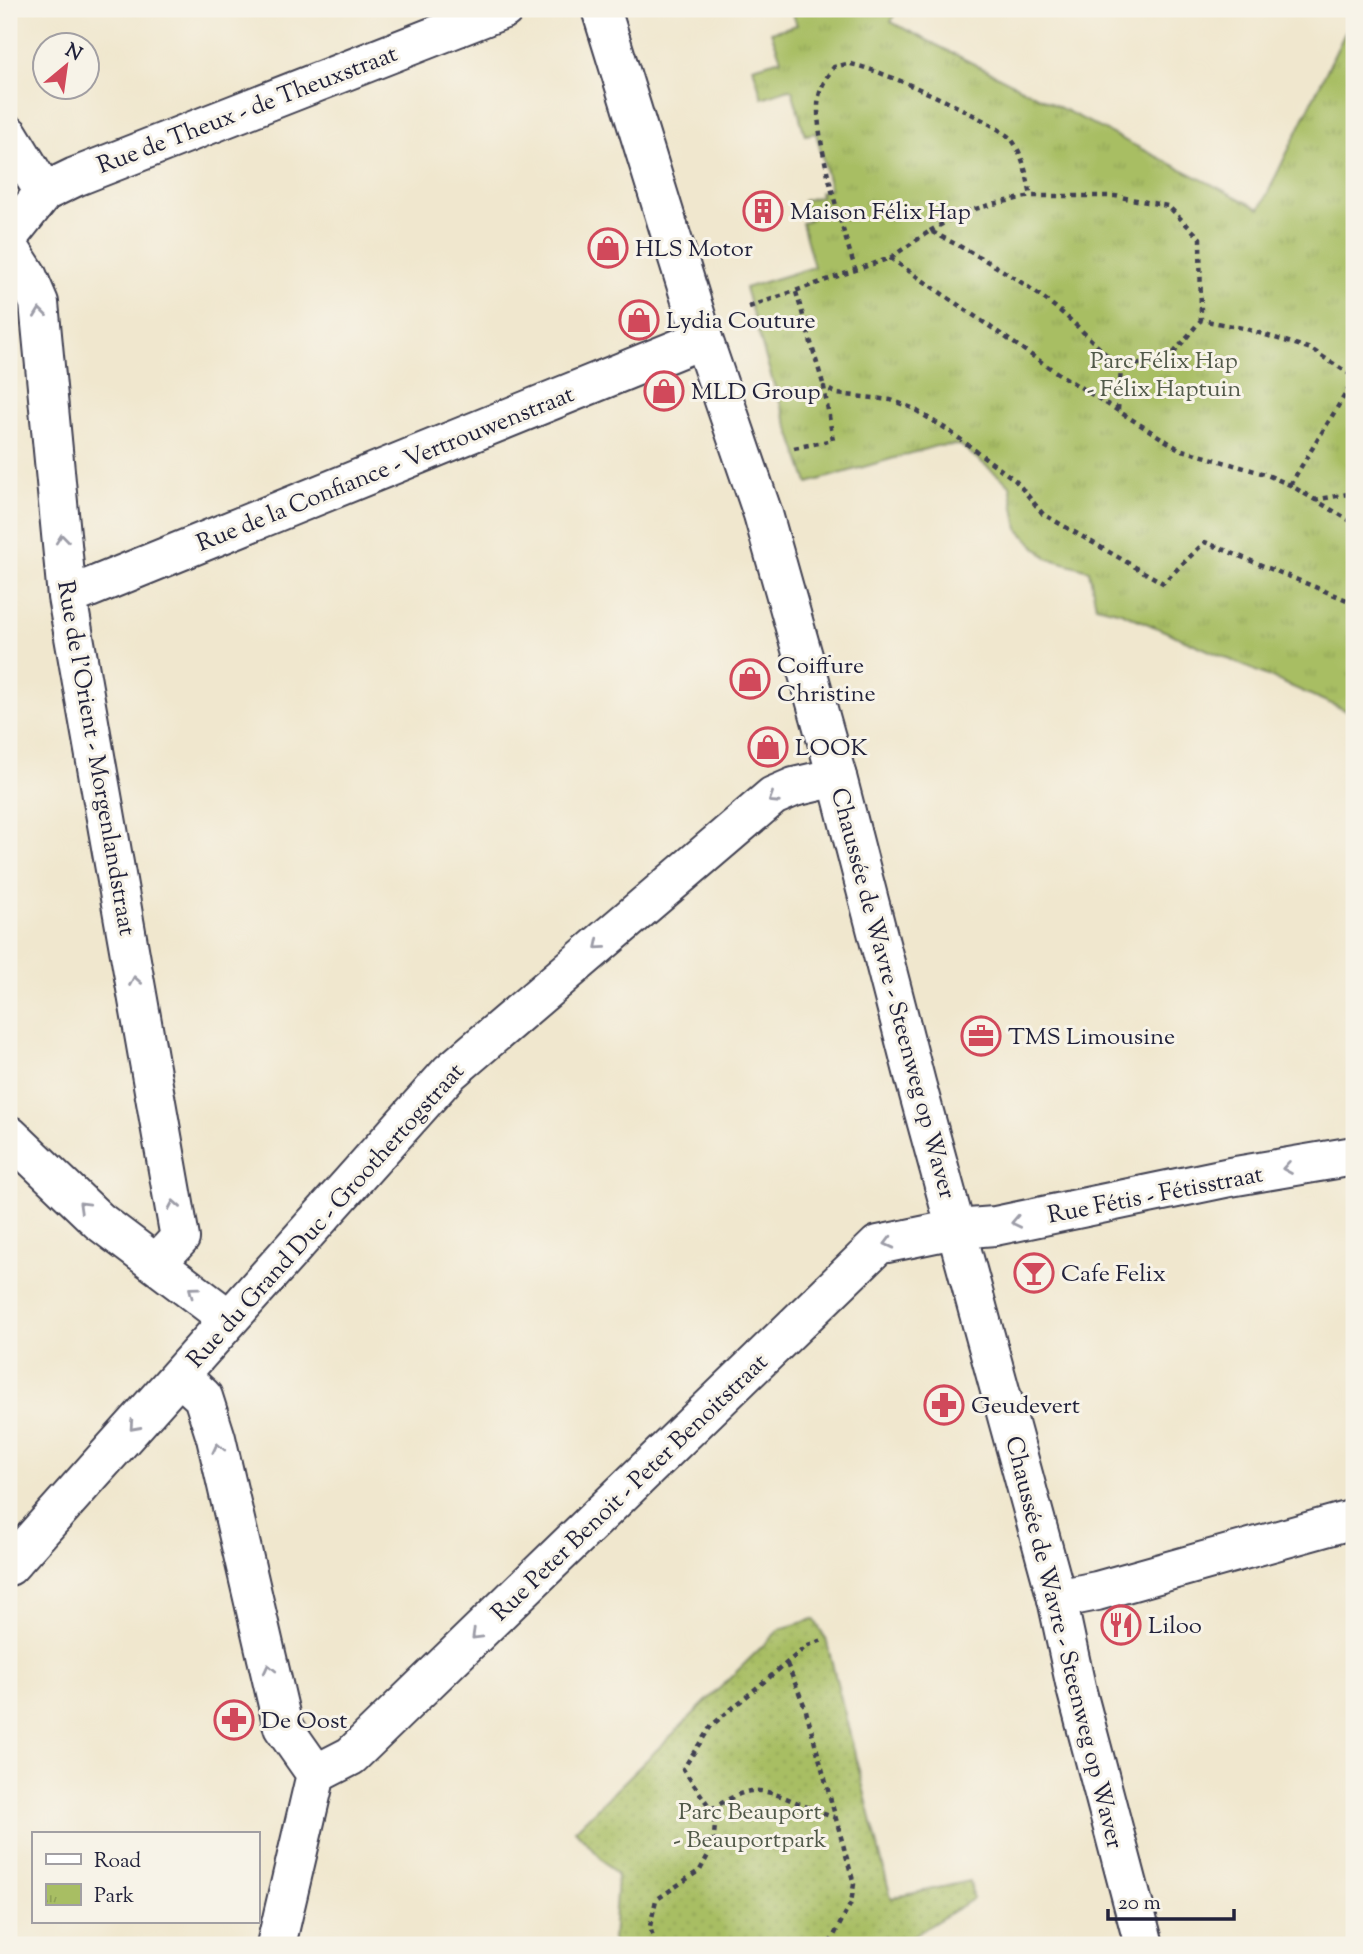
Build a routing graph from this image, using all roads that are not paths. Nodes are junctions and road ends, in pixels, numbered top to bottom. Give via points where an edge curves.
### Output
1 (505, 9) edge
2 (601, 9) edge
3 (9, 135) edge
4 (44, 192) junction
5 (9, 236) edge
6 (9, 247) edge
7 (703, 340) junction
8 (67, 597) junction
9 (837, 776) junction
10 (9, 1135) edge
11 (1354, 1156) edge
12 (955, 1229) junction
13 (156, 1264) junction
14 (229, 1319) junction
15 (180, 1376) junction
16 (1354, 1519) edge
17 (9, 1566) edge
18 (1057, 1600) junction
19 (316, 1774) junction
20 (276, 1945) edge
21 (1144, 1945) edge

1 - 4 street, Rue de Theux - de Theuxstraat
2 - 7 street, Chaussée de Wavre - Steenweg op Waver
3 - 4 street
4 - 5 street, Rue de Theux - de Theuxstraat
8 -> 6 street, Rue de l'Orient - Morgenlandstraat via 39,303
7 - 8 street, Rue de la Confiance - Vertrouwenstraat
7 - 9 street, Chaussée de Wavre - Steenweg op Waver via 763,514
13 -> 8 street, Rue de l'Orient - Morgenlandstraat via 180,1238
9 - 12 street, Chaussée de Wavre - Steenweg op Waver
9 -> 14 street, Rue du Grand Duc - Groothertogstraat via 773,796 450,1072
13 -> 10 street via 99,1221
11 -> 12 street, Rue Fétis - Fétisstraat via 995,1226
12 - 18 street, Chaussée de Wavre - Steenweg op Waver
12 -> 19 street, Rue Peter Benoit - Peter Benoitstraat via 878,1245 351,1756
14 -> 13 street
14 - 15 street, Rue du Grand Duc - Groothertogstraat
15 -> 17 street, Rue du Grand Duc - Groothertogstraat
19 -> 15 street via 283,1727 216,1438 203,1397
16 - 18 street
18 - 21 street, Chaussée de Wavre - Steenweg op Waver
19 - 20 street

